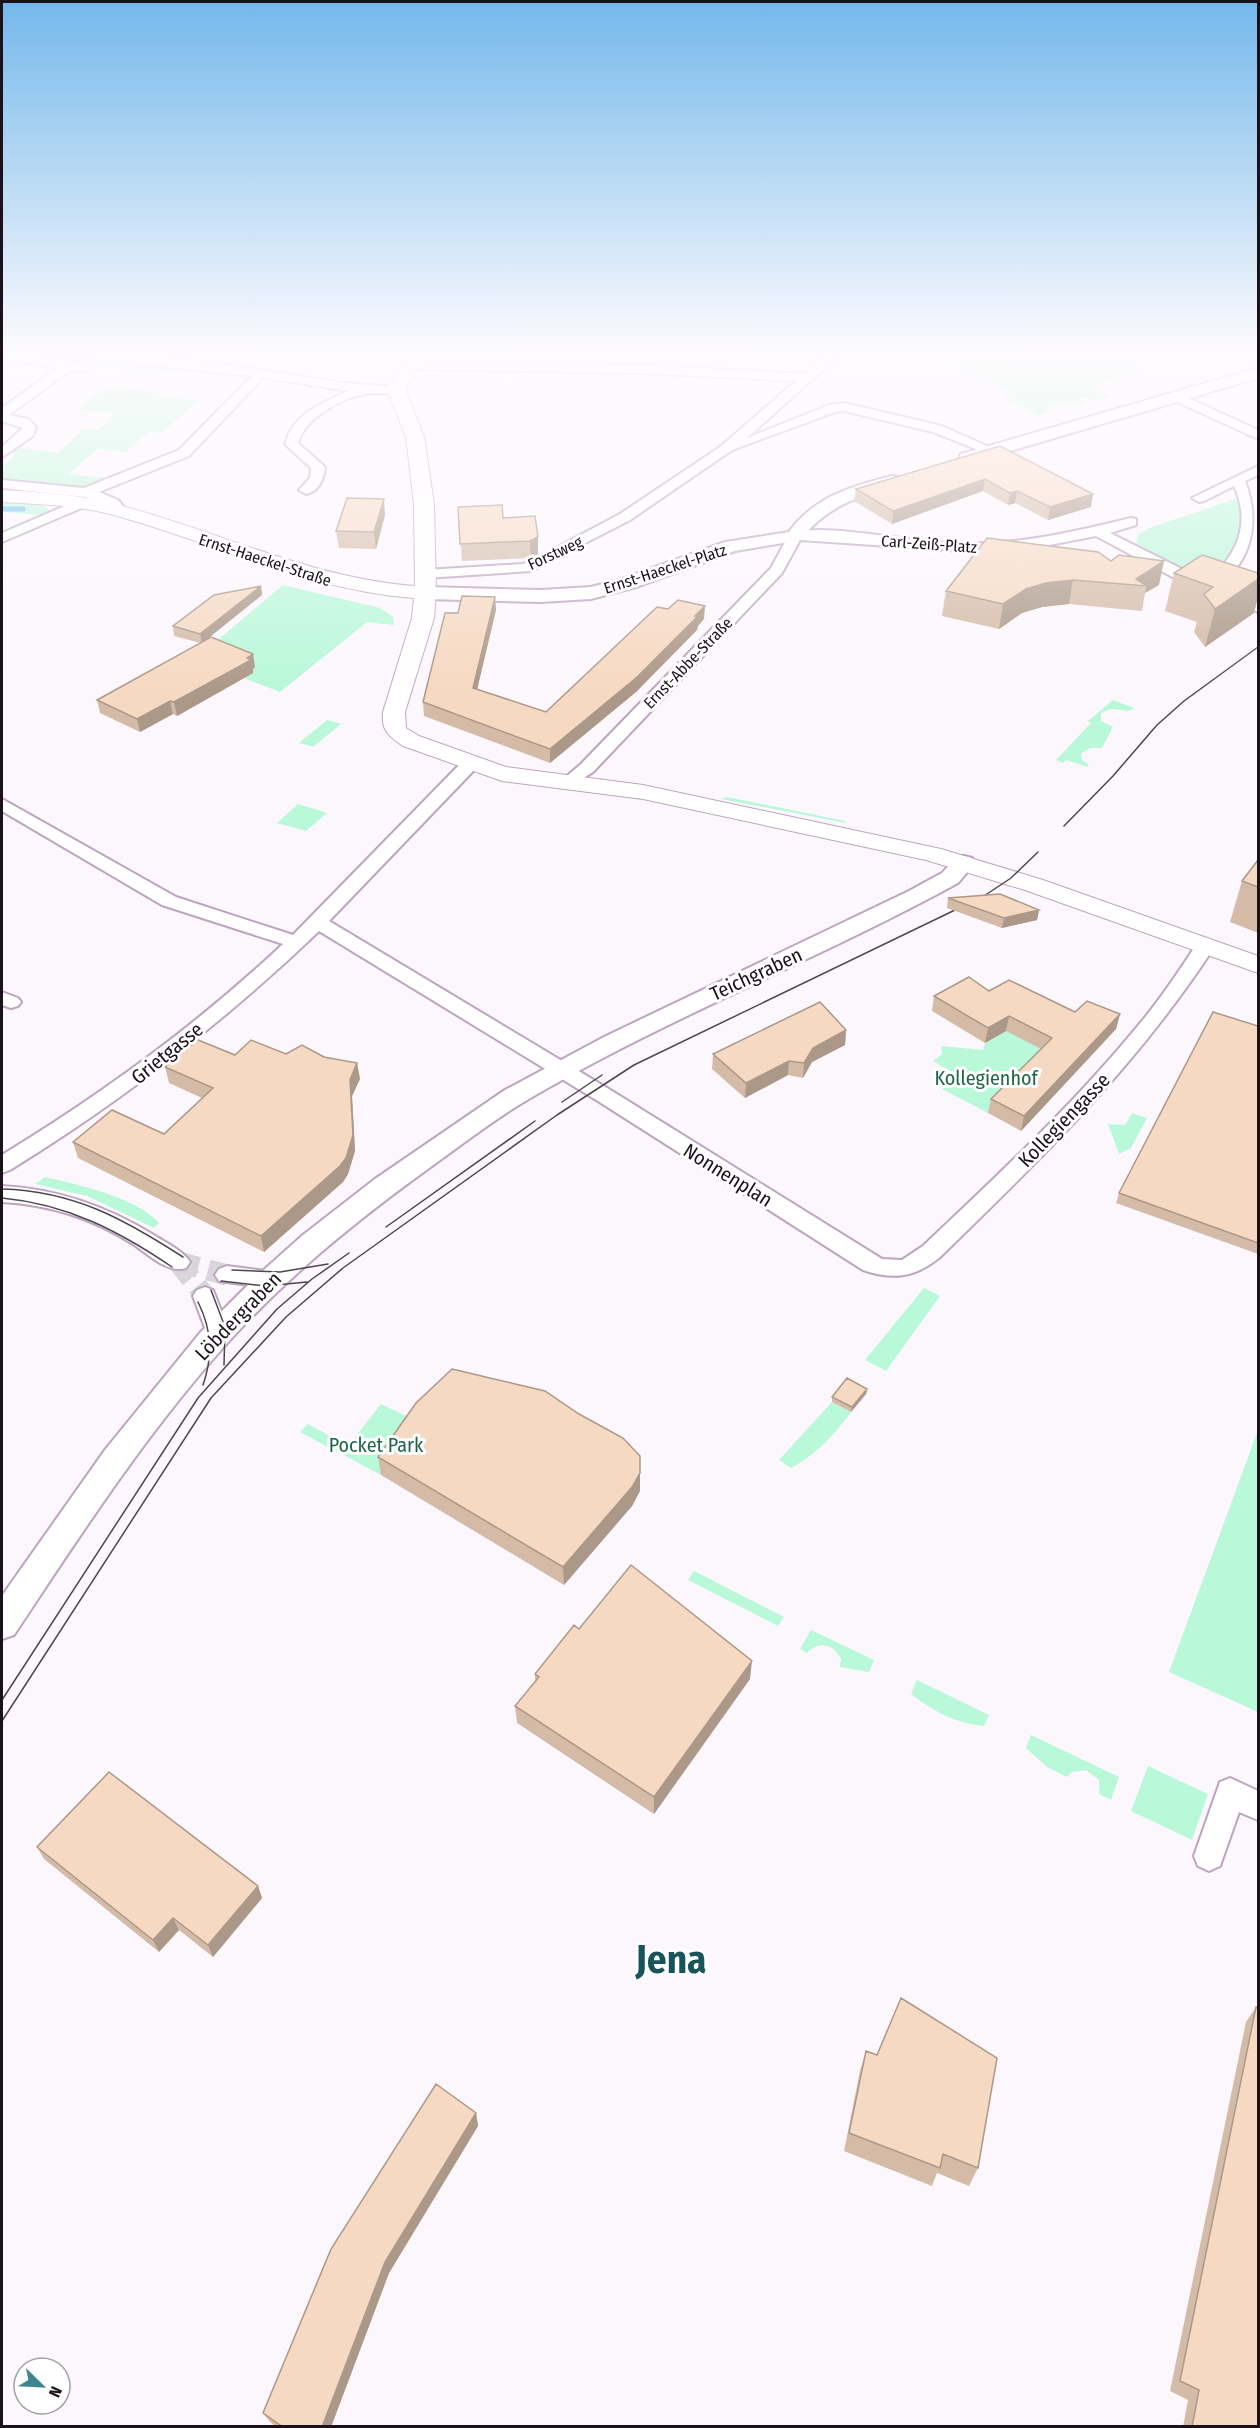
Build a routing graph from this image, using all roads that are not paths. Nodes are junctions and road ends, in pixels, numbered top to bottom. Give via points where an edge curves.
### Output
1 (156, 465) edge
2 (316, 465) edge
3 (419, 465) edge
4 (702, 465) edge
5 (1258, 470) edge
6 (904, 477) edge
7 (1238, 480) junction
8 (2, 484) edge
9 (306, 490) dead end
10 (2, 496) edge
11 (83, 498) junction
12 (1199, 498) dead end
13 (1131, 522) dead end
14 (1098, 532) junction
15 (795, 536) junction
16 (2, 538) edge
17 (426, 577) junction
18 (351, 586) junction
19 (1206, 588) junction
20 (1258, 608) edge
21 (470, 764) junction
22 (569, 782) junction
23 (3, 807) edge
24 (964, 863) junction
25 (318, 922) junction
26 (296, 942) junction
27 (1205, 946) junction
28 (1258, 965) edge
29 (553, 1075) junction
30 (2, 1165) edge
31 (2, 1194) edge
32 (178, 1262) dead end
33 (899, 1271) joint
34 (227, 1275) tunnel mouth
35 (272, 1279) junction
36 (205, 1296) tunnel mouth
37 (218, 1334) junction
38 (2, 1624) edge
39 (1258, 1806) edge
40 (1209, 1856) dead end

1 - 11 street
2 - 9 street via 317,480
3 - 17 main road
4 - 17 street, Forstweg via 625,517 540,563 513,570
5 - 7 street
6 - 15 street via 831,502 806,519
7 - 12 street
7 - 19 street via 1254,500 1254,532 1230,573
8 - 11 street
10 - 11 main road, Ernst-Haeckel-Straße
11 - 16 street
11 - 18 main road, Ernst-Haeckel-Straße via 282,567
13 - 14 street, Carl-Zeiß-Platz
14 - 15 street, Carl-Zeiß-Platz via 1050,544 992,548
14 - 19 street
15 - 17 street, Ernst-Haeckel-Platz via 731,546 629,583 591,592 541,596
15 - 22 street, Ernst-Abbe-Straße via 777,570 587,768
17 - 18 main road, Ernst-Haeckel-Straße
17 - 18 main road
17 - 21 main road via 423,618 393,725 411,741
19 - 20 street
21 - 22 main road via 535,780
21 - 25 street, Grietgasse
22 - 24 main road via 726,809
23 - 26 street via 169,901
24 - 27 main road
24 - 29 street, Teichgraben via 950,878 917,896
25 - 26 street, Grietgasse
25 - 29 street, Nonnenplan
26 - 30 street, Grietgasse via 142,1075
27 - 28 main road
27 - 33 street, Kollegiengasse via 1150,1028 1120,1062 1028,1159 931,1252
29 - 33 street, Nonnenplan via 871,1264
29 - 35 street, Löbdergraben via 491,1111 353,1209
31 - 32 street via 46,1197 80,1207 111,1220
34 - 35 street
35 - 37 street, Löbdergraben
36 - 37 street
37 - 38 street, Löbdergraben via 132,1437
39 - 40 street via 1230,1792

